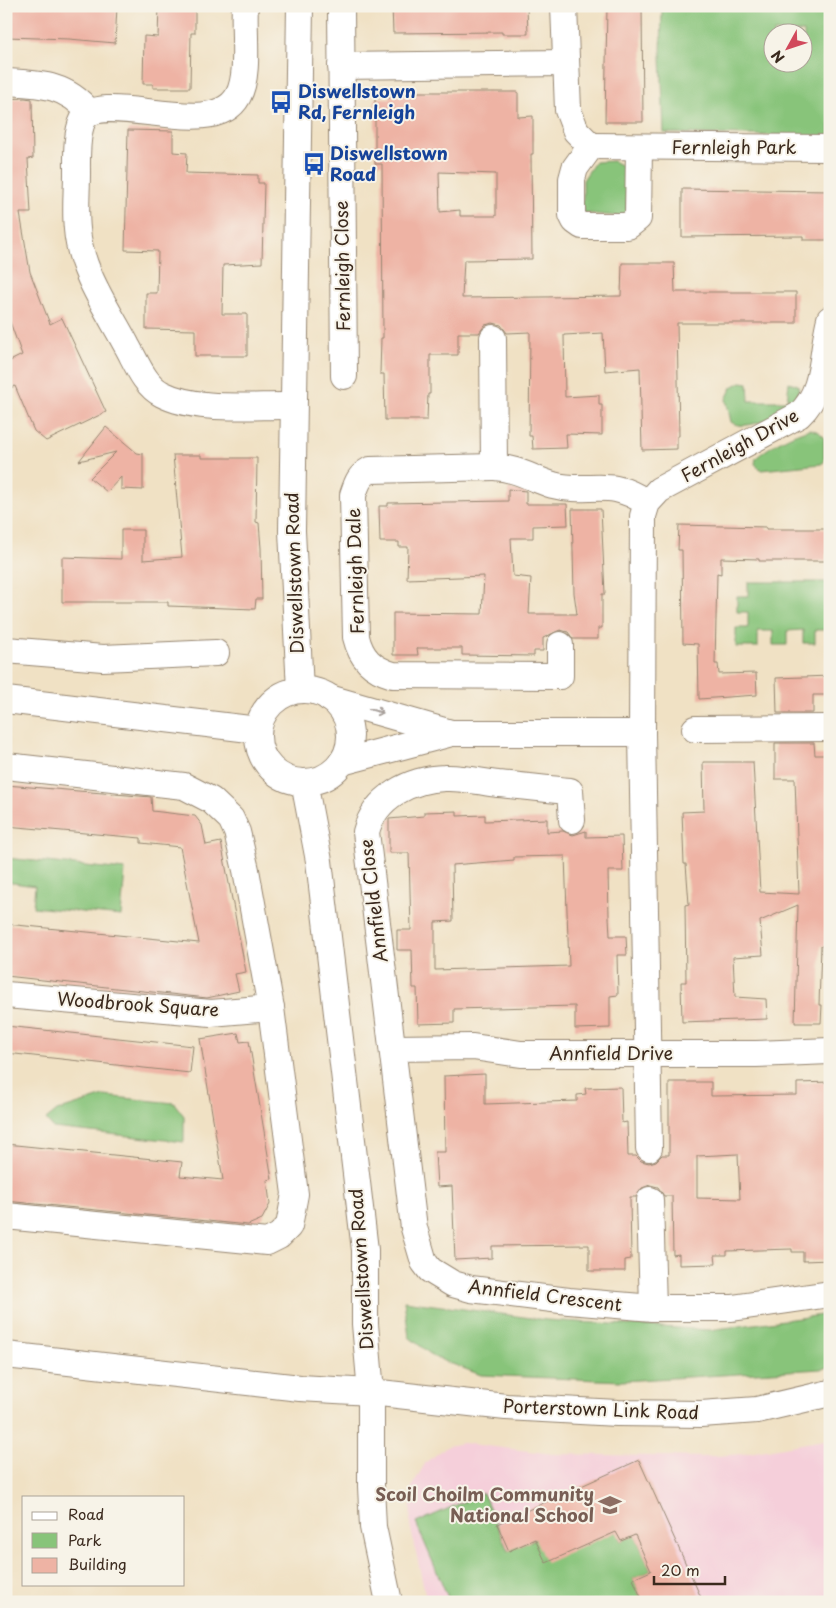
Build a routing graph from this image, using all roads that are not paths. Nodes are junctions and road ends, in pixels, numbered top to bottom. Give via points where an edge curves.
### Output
1 (245, 6) edge
2 (300, 6) edge
3 (341, 6) edge
4 (564, 6) edge
5 (566, 63) junction
6 (341, 66) junction
7 (6, 82) edge
8 (89, 112) junction
9 (591, 146) junction
10 (639, 147) junction
11 (830, 148) edge
12 (830, 320) edge
13 (493, 338) dead end
14 (344, 376) dead end
15 (292, 406) junction
16 (494, 467) junction
17 (647, 503) junction
18 (560, 645) dead end
19 (6, 650) edge
20 (216, 653) dead end
21 (300, 690) junction
22 (329, 698) junction
23 (6, 700) edge
24 (830, 728) edge
25 (695, 729) dead end
26 (258, 730) junction
27 (452, 733) junction
28 (642, 733) junction
29 (342, 762) junction
30 (6, 766) edge
31 (304, 782) junction
32 (572, 820) dead end
33 (6, 995) edge
34 (271, 1008) junction
35 (393, 1048) junction
36 (830, 1051) edge
37 (648, 1054) junction
38 (649, 1148) dead end
39 (650, 1200) dead end
40 (6, 1216) edge
41 (830, 1294) edge
42 (653, 1308) junction
43 (6, 1355) edge
44 (371, 1392) junction
45 (830, 1393) edge
46 (389, 1602) edge

1 - 8 street via 244,77 230,106 213,114 188,116 109,109
2 - 15 street, Diswellstown Road
3 - 6 street, Fernleigh Close
4 - 5 street
5 - 6 street
5 - 9 street via 571,121 582,140
6 - 14 street, Fernleigh Close
7 - 8 street via 52,86 73,97
8 - 15 street via 80,135 76,230 93,284 150,385 161,394 190,404
9 - 10 street, Fernleigh Park
9 - 10 street via 572,178 572,215 582,226 628,226 638,218
10 - 11 street, Fernleigh Park
12 - 17 street, Fernleigh Drive via 817,391 806,409 659,490
13 - 16 street
15 - 21 street, Diswellstown Road via 292,531
16 - 17 street, Fernleigh Dale via 511,468 564,486 615,487
16 - 18 street, Fernleigh Dale via 370,470 362,474 353,495 356,637 359,648 368,663 394,674 560,676
17 - 28 street via 643,516
19 - 20 street via 103,658
21 - 22 street via 316,691
21 - 26 street via 285,693 272,702 262,715
22 -> 27 street
22 - 29 street via 347,720 350,735
23 - 26 street
24 - 25 street
26 - 31 street via 258,746 264,760 289,780
27 - 28 street
27 - 29 street
28 - 37 street
29 - 31 street via 319,780
30 - 34 street via 167,782 198,792 222,809 237,832
31 - 44 street, Diswellstown Road via 319,861 365,1250
32 - 35 street, Annfield Close via 570,792 445,778 396,791 377,807 366,832
33 - 34 street, Woodbrook Square via 211,1013
34 - 40 street via 295,1194 289,1226 279,1236 267,1242 253,1242
35 - 37 street, Annfield Drive via 473,1047 522,1054
35 - 42 street, Annfield Crescent via 414,1228 424,1262 430,1270 454,1284 471,1289
36 - 37 street, Annfield Drive
37 - 38 street
39 - 42 street
41 - 42 street, Annfield Crescent via 732,1308
43 - 44 street
44 - 45 street, Porterstown Link Road via 506,1408 701,1414 757,1410
44 - 46 street, Diswellstown Road via 373,1526

